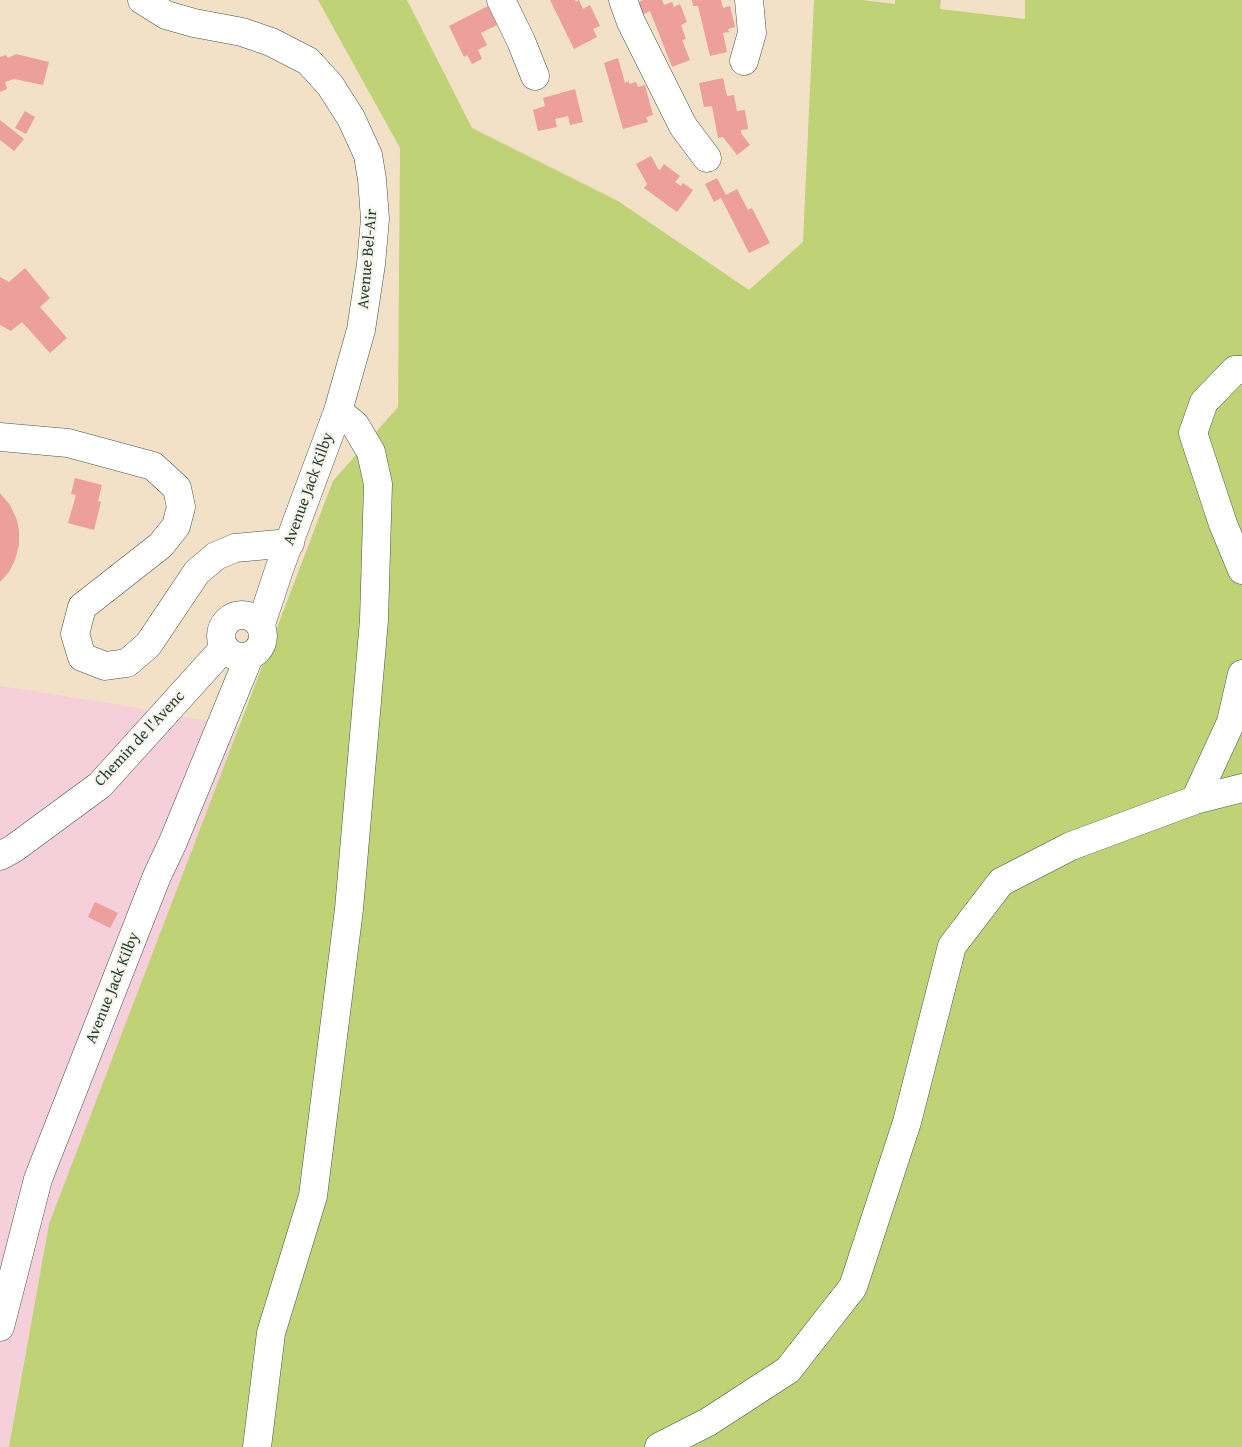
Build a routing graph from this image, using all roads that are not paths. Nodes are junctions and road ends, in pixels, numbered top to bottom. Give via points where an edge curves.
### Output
1 (142, 0) edge
2 (501, 0) edge
3 (623, 0) edge
4 (749, 0) edge
5 (744, 61) dead end
6 (535, 76) dead end
7 (708, 158) dead end
8 (1242, 370) edge
9 (338, 411) junction
10 (0, 437) edge
11 (285, 555) junction
12 (1242, 570) edge
13 (250, 620) junction
14 (236, 652) junction
15 (1242, 674) edge
16 (1242, 788) edge
17 (1195, 800) junction
18 (0, 856) edge
19 (0, 1327) edge
20 (257, 1447) edge
21 (659, 1447) edge

1 - 9 street, Avenue Bel-Air via 166,15 242,32 271,42 308,61 330,85 351,118 368,155 375,219 361,330
2 - 6 street
3 - 7 street via 683,126
4 - 5 street via 752,33
8 - 12 street via 1235,370 1204,402 1193,433
9 - 11 street, Avenue Jack Kilby
9 - 20 street via 355,425 371,452 378,484 373,629 349,909 313,1196 270,1333
10 - 11 street via 68,443 153,466 177,488 182,507 176,526 161,545 82,607 75,634 82,657 105,666 126,662 148,645 197,572 216,556 235,548
11 - 13 street, Avenue Jack Kilby
13 - 14 street, Avenue Jack Kilby via 264,637 263,643 259,649
13 - 14 street, Avenue Jack Kilby via 234,616 223,626 221,633
14 - 18 street, Chemin de l'Avenc via 100,785 13,850
14 - 19 street, Avenue Jack Kilby via 174,842 157,876 38,1179
15 - 17 street via 1231,722
16 - 17 street
17 - 21 street via 1071,846 1001,882 952,946 907,1122 853,1287 788,1370 708,1422

